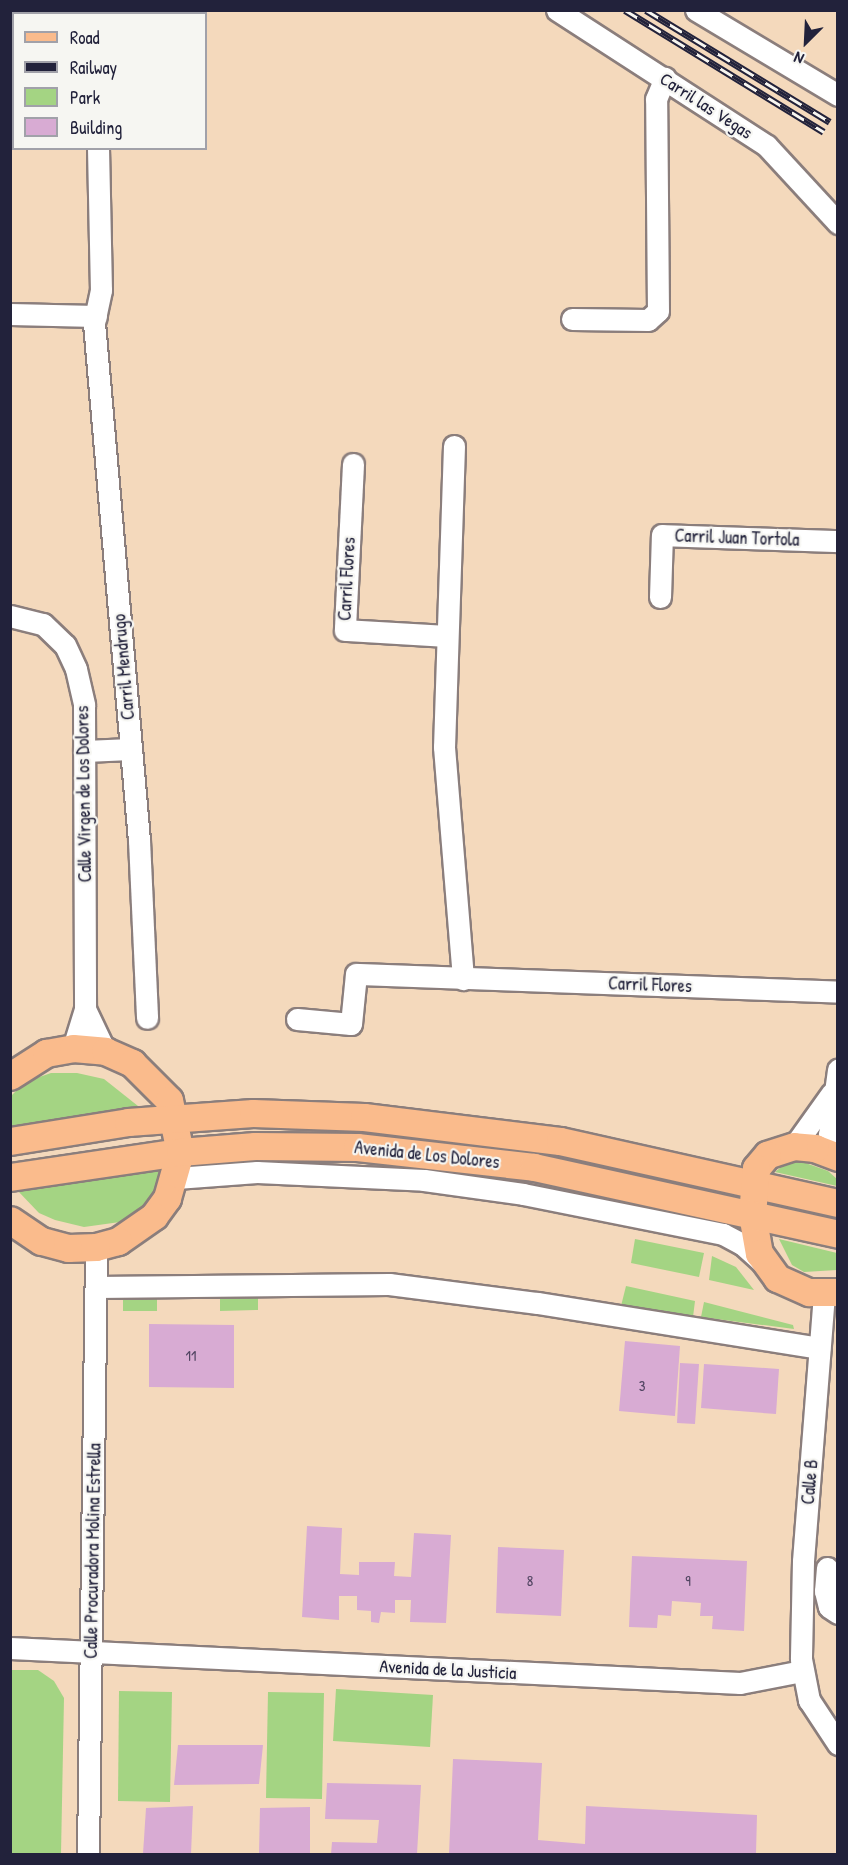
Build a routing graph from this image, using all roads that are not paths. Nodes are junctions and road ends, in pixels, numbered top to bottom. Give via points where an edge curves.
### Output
1 (557, 10) edge
2 (696, 10) edge
3 (664, 78) junction
4 (837, 95) edge
5 (98, 150) edge
6 (837, 223) edge
7 (10, 314) edge
8 (96, 316) junction
9 (572, 319) dead end
10 (454, 446) dead end
11 (353, 464) dead end
12 (837, 541) edge
13 (660, 597) dead end
14 (10, 616) edge
15 (446, 636) junction
16 (131, 749) junction
17 (84, 751) junction
18 (463, 979) junction
19 (837, 992) edge
20 (85, 1009) junction
21 (147, 1018) dead end
22 (297, 1019) dead end
23 (73, 1048) junction
24 (105, 1051) junction
25 (837, 1070) edge
26 (10, 1076) edge
27 (833, 1092) junction
28 (176, 1119) junction
29 (10, 1140) edge
30 (794, 1146) junction
31 (836, 1156) edge
32 (178, 1165) junction
33 (10, 1177) edge
34 (753, 1183) junction
35 (837, 1203) edge
36 (752, 1214) junction
37 (10, 1220) edge
38 (837, 1234) edge
39 (96, 1247) junction
40 (765, 1264) junction
41 (96, 1287) junction
42 (830, 1293) edge
43 (819, 1348) junction
44 (804, 1557) junction
45 (832, 1571) edge
46 (837, 1613) edge
47 (10, 1648) edge
48 (91, 1652) junction
49 (802, 1671) junction
50 (837, 1744) edge
51 (88, 1854) edge

1 - 3 street, Carril las Vegas
2 - 4 street
3 - 6 street, Carril las Vegas via 767,146
3 - 9 street via 656,99 658,311 648,320
5 - 8 street, Carril Mendrugo via 101,290
7 - 8 street
8 - 16 street, Carril Mendrugo
10 - 15 street
11 - 15 street, Carril Flores via 345,630
12 - 13 street, Carril Juan Tortola via 662,535
14 - 17 street, Calle Virgen de Los Dolores via 43,624 65,645 76,669 84,705
15 - 18 street via 444,747
16 - 17 street
16 - 21 street, Carril Mendrugo
17 - 20 street, Calle Virgen de Los Dolores
18 - 19 street, Carril Flores
18 - 22 street, Carril Flores via 356,974 351,1024
20 - 23 street, Calle Virgen de Los Dolores
20 - 24 street, Calle Virgen de Los Dolores
23 - 24 main road
23 - 26 main road via 46,1053
24 - 28 main road via 132,1063 155,1082
25 - 27 street
27 - 30 street
27 - 31 street via 829,1135
28 - 29 main road, Avenida de Los Dolores
28 - 32 main road
28 - 34 main road, Avenida de Los Dolores via 253,1113 438,1123 560,1141
30 - 31 main road
30 - 34 main road via 776,1149 760,1160
32 - 33 main road, Avenida de Los Dolores
32 - 36 main road, Avenida de Los Dolores via 304,1146 471,1157 608,1181
32 - 39 main road via 154,1216 137,1231
32 - 40 street via 424,1180 523,1194 731,1237
34 - 35 main road, Avenida de Los Dolores
34 - 36 main road
36 - 38 main road, Avenida de Los Dolores
36 - 40 main road via 756,1244
37 - 39 main road via 41,1241 68,1248
39 - 41 street, Calle Procuradora Molina Estrella
40 - 42 main road via 791,1286
41 - 43 street via 389,1284 538,1303
41 - 48 street, Calle Procuradora Molina Estrella
42 - 43 street, Calle B
43 - 44 street, Calle B
44 - 45 street
44 - 49 street, Calle B
45 - 46 street via 825,1591 829,1607
47 - 48 street, Avenida de la Justicia
48 - 49 street, Avenida de la Justicia via 740,1683
48 - 51 street, Calle Procuradora Molina Estrella
49 - 50 street via 809,1700

